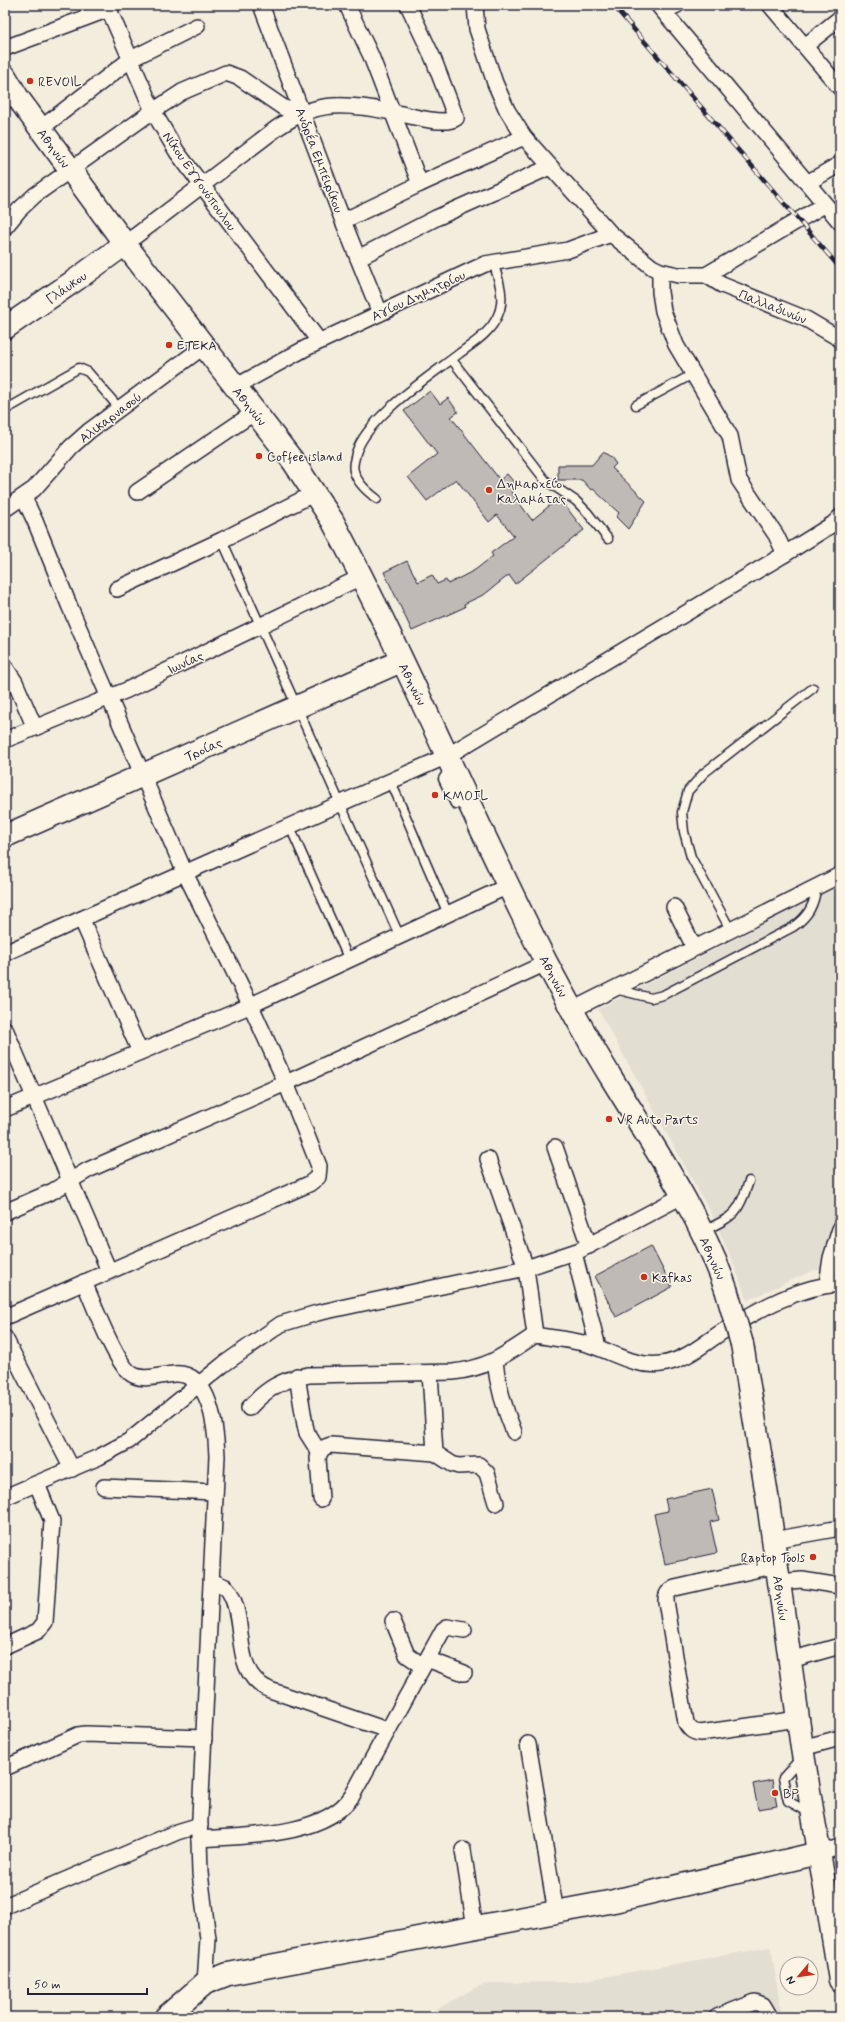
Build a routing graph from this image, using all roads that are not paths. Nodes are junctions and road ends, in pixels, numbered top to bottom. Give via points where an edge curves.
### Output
1 (261, 5) edge
2 (347, 5) edge
3 (408, 5) edge
4 (475, 5) edge
5 (677, 5) edge
6 (770, 5) edge
7 (110, 6) edge
8 (661, 8) edge
9 (840, 18) edge
10 (197, 26) dead end
11 (805, 46) junction
12 (5, 48) edge
13 (131, 59) junction
14 (6, 78) edge
15 (840, 88) edge
16 (153, 110) junction
17 (392, 112) junction
18 (302, 113) junction
19 (40, 128) junction
20 (524, 137) junction
21 (840, 164) edge
22 (550, 167) junction
23 (70, 170) junction
24 (807, 183) junction
25 (420, 184) junction
26 (201, 185) junction
27 (824, 205) junction
28 (343, 221) junction
29 (840, 222) edge
30 (5, 227) edge
31 (612, 234) junction
32 (125, 244) junction
33 (358, 258) junction
34 (492, 262) junction
35 (660, 271) junction
36 (706, 275) junction
37 (380, 313) junction
38 (5, 328) edge
39 (840, 339) edge
40 (319, 342) junction
41 (203, 347) junction
42 (452, 360) junction
43 (693, 374) junction
44 (235, 387) junction
45 (636, 405) dead end
46 (5, 410) edge
47 (120, 410) junction
48 (255, 412) junction
49 (137, 492) dead end
50 (315, 493) junction
51 (24, 498) junction
52 (377, 498) dead end
53 (5, 509) edge
54 (840, 517) edge
55 (608, 539) dead end
56 (222, 540) junction
57 (785, 554) junction
58 (361, 577) junction
59 (117, 589) dead end
60 (260, 626) junction
61 (401, 661) junction
62 (5, 667) edge
63 (813, 688) dead end
64 (109, 697) junction
65 (297, 707) junction
66 (35, 728) junction
67 (5, 740) edge
68 (449, 761) junction
69 (142, 775) junction
70 (391, 782) junction
71 (340, 804) junction
72 (290, 827) junction
73 (5, 836) edge
74 (185, 873) junction
75 (840, 875) edge
76 (508, 886) junction
77 (817, 886) junction
78 (674, 907) dead end
79 (448, 914) junction
80 (82, 920) junction
81 (730, 929) junction
82 (400, 937) junction
83 (694, 947) junction
84 (5, 953) edge
85 (349, 960) junction
86 (546, 962) junction
87 (614, 988) junction
88 (251, 1006) junction
89 (572, 1010) junction
90 (5, 1029) edge
91 (140, 1052) junction
92 (286, 1083) junction
93 (34, 1096) junction
94 (5, 1109) edge
95 (555, 1147) dead end
96 (488, 1159) dead end
97 (70, 1181) junction
98 (749, 1182) dead end
99 (682, 1196) junction
100 (5, 1212) edge
101 (840, 1229) edge
102 (701, 1232) junction
103 (589, 1246) junction
104 (574, 1253) junction
105 (526, 1268) junction
106 (109, 1271) junction
107 (84, 1282) junction
108 (833, 1285) edge
109 (5, 1317) edge
110 (535, 1335) junction
111 (5, 1338) edge
112 (598, 1347) junction
113 (495, 1362) junction
114 (430, 1373) junction
115 (297, 1376) junction
116 (199, 1383) junction
117 (249, 1408) dead end
118 (514, 1432) dead end
119 (319, 1452) junction
120 (435, 1453) junction
121 (72, 1469) junction
122 (37, 1484) junction
123 (104, 1487) dead end
124 (215, 1492) junction
125 (5, 1497) edge
126 (321, 1499) dead end
127 (496, 1503) dead end
128 (840, 1528) edge
129 (773, 1540) junction
130 (778, 1574) junction
131 (212, 1582) junction
132 (840, 1586) edge
133 (393, 1621) dead end
134 (464, 1630) dead end
135 (5, 1646) edge
136 (840, 1646) edge
137 (790, 1660) junction
138 (425, 1663) junction
139 (464, 1673) dead end
140 (798, 1720) junction
141 (387, 1730) junction
142 (204, 1738) junction
143 (840, 1738) edge
144 (528, 1744) dead end
145 (803, 1752) junction
146 (5, 1768) edge
147 (199, 1832) junction
148 (840, 1847) edge
149 (462, 1850) dead end
150 (819, 1853) junction
151 (5, 1906) edge
152 (556, 1913) junction
153 (475, 1928) junction
154 (838, 1951) edge
155 (840, 1980) edge
156 (205, 1983) junction
157 (166, 2017) edge
158 (717, 2017) edge
159 (770, 2017) edge

1 - 18 street, Ανδρέα Εμπειρίκου
2 - 17 street via 371,56
3 - 17 street via 433,58 456,118 452,121 437,121
4 - 20 street via 477,29 495,83 507,110
5 - 8 street
6 - 11 street
7 - 12 street
7 - 13 street, Νίκου Εγγονόπουλου
8 - 24 street
9 - 11 street
10 - 13 street
11 - 15 street
13 - 16 street, Νίκου Εγγονόπουλου
13 - 19 street
14 - 19 main road, Αθηνών
16 - 18 street via 182,92 226,73 240,78 284,108
16 - 23 street
16 - 26 street, Νίκου Εγγονόπουλου via 177,152
17 - 18 street via 345,106 325,107
17 - 25 street
18 - 26 street via 277,128
18 - 28 street, Ανδρέα Εμπειρίκου
19 - 23 main road, Αθηνών
20 - 22 street
20 - 25 street
21 - 24 street
22 - 31 street
22 - 33 street via 436,218
23 - 30 street via 27,202
23 - 32 main road, Αθηνών
24 - 27 street
25 - 28 street
26 - 32 street
26 - 40 street, Νίκου Εγγονόπουλου
27 - 29 street
27 - 36 street
28 - 33 street, Ανδρέα Εμπειρίκου
31 - 34 street, Αγίου Δημητρίου via 568,250
31 - 35 street via 645,262
32 - 38 main road, Γλάυκου
32 - 41 main road, Αθηνών
33 - 37 street, Ανδρέα Εμπειρίκου
34 - 37 street, Αγίου Δημητρίου
34 - 42 lane via 501,291 499,313 484,335
35 - 36 street via 687,276
35 - 43 street via 660,292 665,317 676,345
36 - 39 street, Παλλαδινών via 729,288 806,319
37 - 40 street, Αγίου Δημητρίου
40 - 44 street, Αγίου Δημητρίου via 266,368
41 - 44 main road, Αθηνών
41 - 47 street, Αλικαρνασού
42 - 52 lane via 389,409 362,439 354,470 361,484
42 - 55 lane via 546,480 588,512
43 - 45 lane
43 - 57 street via 730,436 738,480 776,535
44 - 48 main road, Αθηνών
46 - 47 lane via 79,368 88,372
47 - 51 street, Αλικαρνασού via 80,438
48 - 49 street
48 - 50 main road, Αθηνών
50 - 56 street
50 - 58 main road, Αθηνών
51 - 53 street, Αλικαρνασού
51 - 64 street
54 - 57 street
56 - 59 street
56 - 60 lane
57 - 68 street
58 - 60 street, Ιωνίας
58 - 61 main road, Αθηνών
60 - 64 street, Ιωνίας
60 - 65 lane
61 - 65 main road, Τροίας
61 - 68 main road, Αθηνών
62 - 66 street via 15,682
63 - 81 lane via 704,772 688,791 682,812 691,857
64 - 66 street, Ιωνίας
64 - 69 street
65 - 69 main road, Τροίας
65 - 71 lane
66 - 67 street, Ιωνίας
68 - 70 street
68 - 76 main road, Αθηνών
69 - 73 main road, Τροίας
69 - 74 street
70 - 71 street
70 - 79 lane
71 - 72 street
71 - 82 lane
72 - 74 street
72 - 85 lane
74 - 80 street
74 - 88 street
75 - 77 street
76 - 79 street
76 - 86 main road, Αθηνών
77 - 81 street
77 - 87 lane via 809,913 793,927 663,995 651,998
78 - 83 street
79 - 82 street
80 - 84 street
80 - 91 street
81 - 83 street
82 - 85 street
83 - 87 street
85 - 88 street
86 - 89 main road, Αθηνών
86 - 92 street
87 - 89 street
88 - 91 street
88 - 92 street
89 - 99 main road, Αθηνών
90 - 93 street
91 - 93 street
92 - 97 street via 82,1173
92 - 106 street via 319,1166 318,1176 309,1184
93 - 94 street
93 - 97 street
95 - 103 street
96 - 105 street
97 - 100 street
97 - 106 street
98 - 102 lane via 735,1213
99 - 102 main road, Αθηνών
99 - 103 street
101 - 108 street via 831,1258
102 - 129 main road, Αθηνών, bridge via 716,1261 742,1344
103 - 104 street
104 - 105 street
104 - 112 street
105 - 110 street
105 - 116 street via 291,1320 266,1334
106 - 107 street
107 - 109 street
107 - 116 street via 120,1361 130,1373 142,1378 187,1375
108 - 112 street via 808,1289 767,1307 685,1356 666,1363 632,1362
110 - 112 street
110 - 113 street
111 - 121 street
113 - 114 street via 474,1370
113 - 118 street via 498,1388
114 - 115 street
114 - 120 street
115 - 117 street via 274,1385
115 - 119 street via 306,1429
116 - 121 street via 129,1441
116 - 124 street via 216,1428
119 - 120 street via 324,1447 331,1446
119 - 126 street
120 - 127 street via 458,1466 474,1464 484,1468
121 - 122 street
122 - 125 street
122 - 135 street via 52,1521 45,1622 38,1631
123 - 124 street
124 - 131 street
128 - 129 street
129 - 130 main road, Αθηνών
130 - 132 street
130 - 137 main road, Αθηνών
130 - 140 street via 675,1588 666,1595 666,1601 686,1723 689,1728 700,1733
131 - 141 street via 228,1589 234,1600 242,1656 254,1680 270,1690
131 - 142 street
133 - 138 street via 407,1655
134 - 138 street via 445,1628
136 - 137 street
137 - 140 main road, Αθηνών
138 - 139 street
138 - 141 street
140 - 145 main road, Αθηνών
141 - 147 street via 350,1799 331,1815 270,1835
142 - 146 street via 78,1735
142 - 147 street
143 - 145 street
144 - 152 street
145 - 150 main road, Αθηνών
147 - 151 street via 178,1832
147 - 156 street via 200,1873 208,1939
148 - 150 street
149 - 153 street
150 - 152 main road
150 - 154 main road, Αθηνών
152 - 153 main road
153 - 156 main road via 228,1974
154 - 155 main road, Αθηνών
156 - 157 main road
158 - 159 street via 755,2002 763,2005

